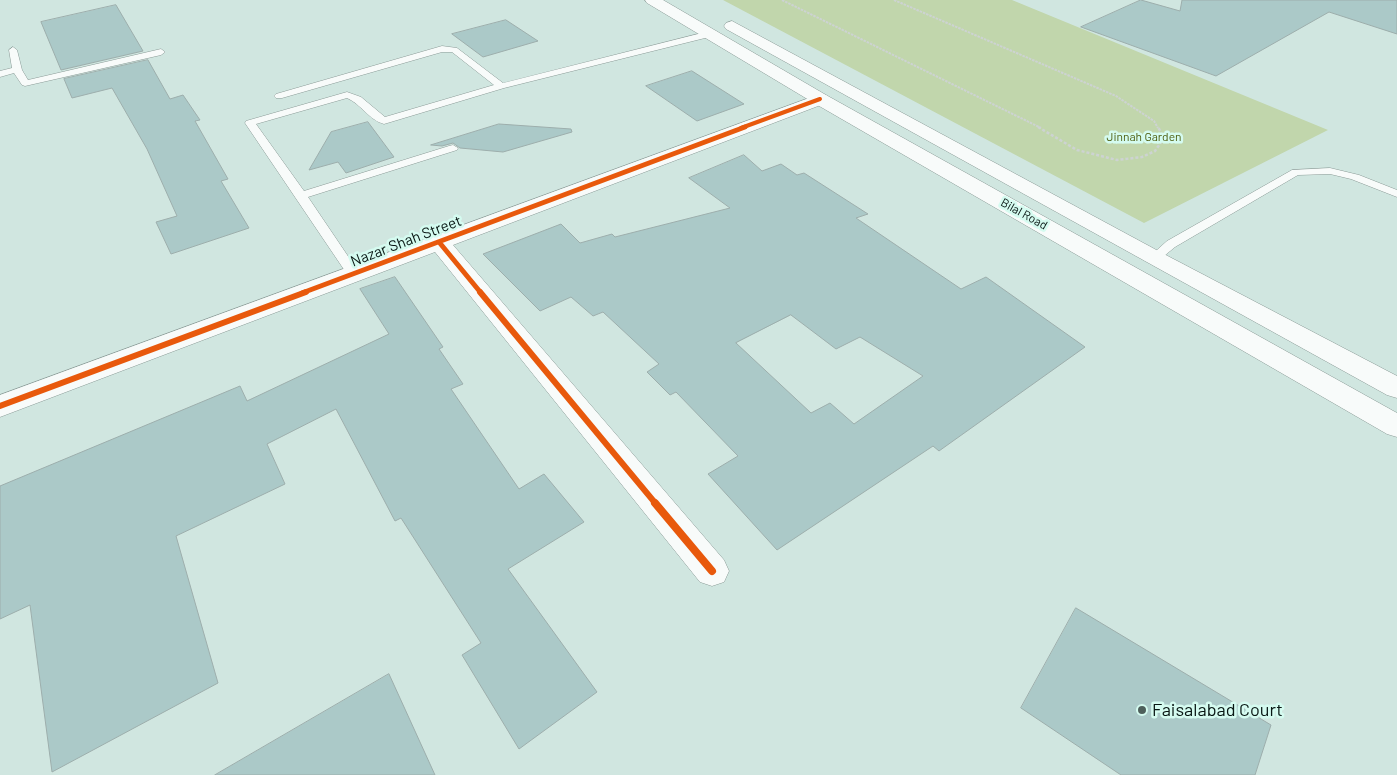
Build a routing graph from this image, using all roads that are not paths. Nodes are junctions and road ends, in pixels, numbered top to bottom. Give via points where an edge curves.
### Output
1 (652, 0) edge
2 (684, 0) edge
3 (710, 34) junction
4 (13, 50) dead end
5 (161, 52) dead end
6 (17, 70) junction
7 (0, 74) edge
8 (501, 86) junction
9 (279, 96) dead end
10 (820, 99) junction
11 (454, 148) dead end
12 (1397, 194) edge
13 (301, 195) junction
14 (439, 242) junction
15 (1154, 258) junction
16 (354, 274) junction
17 (1397, 388) edge
18 (0, 406) edge
19 (1397, 426) edge
20 (712, 571) dead end

1 - 3 main road, Bilal Road
2 - 15 main road, Bilal Road
3 - 8 lane
3 - 10 main road, Bilal Road
4 - 6 lane
5 - 6 lane via 25,83
6 - 7 lane
8 - 9 lane via 454,50 442,49
8 - 13 lane via 384,121 356,97 347,95 250,123
10 - 14 main road, Nazar Shah Street
10 - 19 main road, Bilal Road
11 - 13 lane
12 - 15 lane via 1330,171 1296,172 1171,244
13 - 16 lane
14 - 16 main road, Nazar Shah Street
14 - 20 main road
15 - 17 main road, Bilal Road
16 - 18 main road, Nazar Shah Street

